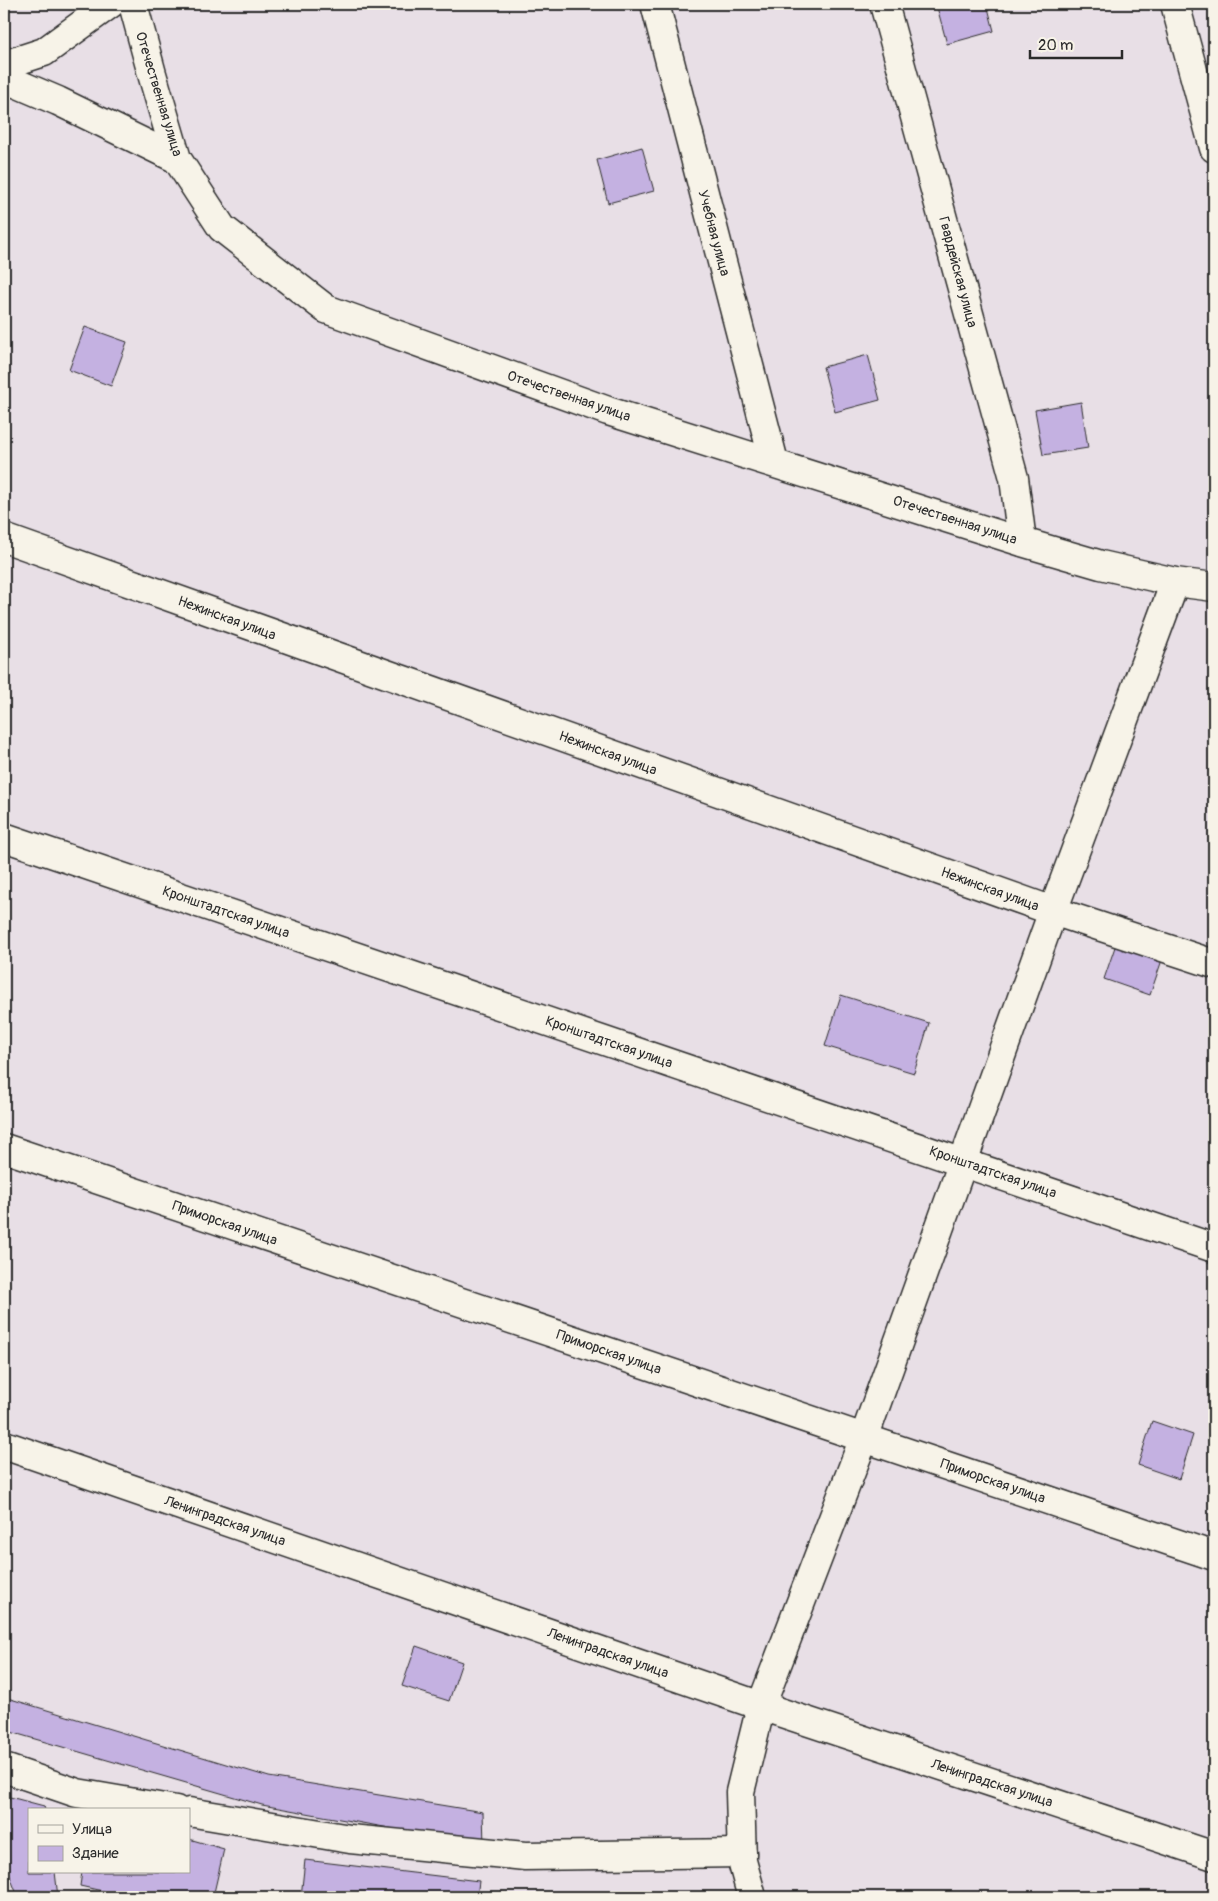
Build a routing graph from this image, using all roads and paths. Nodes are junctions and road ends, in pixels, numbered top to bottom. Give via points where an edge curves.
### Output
1 (110, 4) edge
2 (133, 4) edge
3 (655, 4) edge
4 (884, 4) edge
5 (1175, 4) edge
6 (4, 65) edge
7 (4, 78) edge
8 (1214, 148) edge
9 (177, 159) junction
10 (774, 462) junction
11 (4, 538) edge
12 (1022, 542) junction
13 (1175, 582) junction
14 (1214, 587) edge
15 (4, 837) edge
16 (1053, 912) junction
17 (1214, 964) edge
18 (4, 1148) edge
19 (963, 1162) junction
20 (1214, 1248) edge
21 (864, 1438) junction
22 (4, 1445) edge
23 (1214, 1556) edge
24 (761, 1706) junction
25 (4, 1768) edge
26 (164, 1808) edge
27 (190, 1812) edge
28 (1214, 1856) edge
29 (742, 1857) junction
30 (752, 1897) edge

1 - 6 street via 44,52
2 - 9 street, Отечественная улица
3 - 10 street, Учебная улица
4 - 12 street, Гвардейская улица via 1014,478
5 - 8 street
7 - 9 street
9 - 10 street, Отечественная улица via 222,228 326,309 608,411
10 - 12 street, Отечественная улица
11 - 16 street, Нежинская улица
12 - 13 street, Отечественная улица
13 - 14 street, Отечественная улица
13 - 16 street
15 - 19 street, Кронштадтская улица
16 - 17 street, Нежинская улица
16 - 19 street
18 - 21 street, Приморская улица
19 - 20 street, Кронштадтская улица
19 - 21 street
21 - 23 street, Приморская улица
21 - 24 street
22 - 24 street, Ленинградская улица
24 - 28 street, Ленинградская улица
24 - 29 street via 740,1792
25 - 26 street via 77,1793
27 - 29 street via 350,1839 525,1856
29 - 30 street

